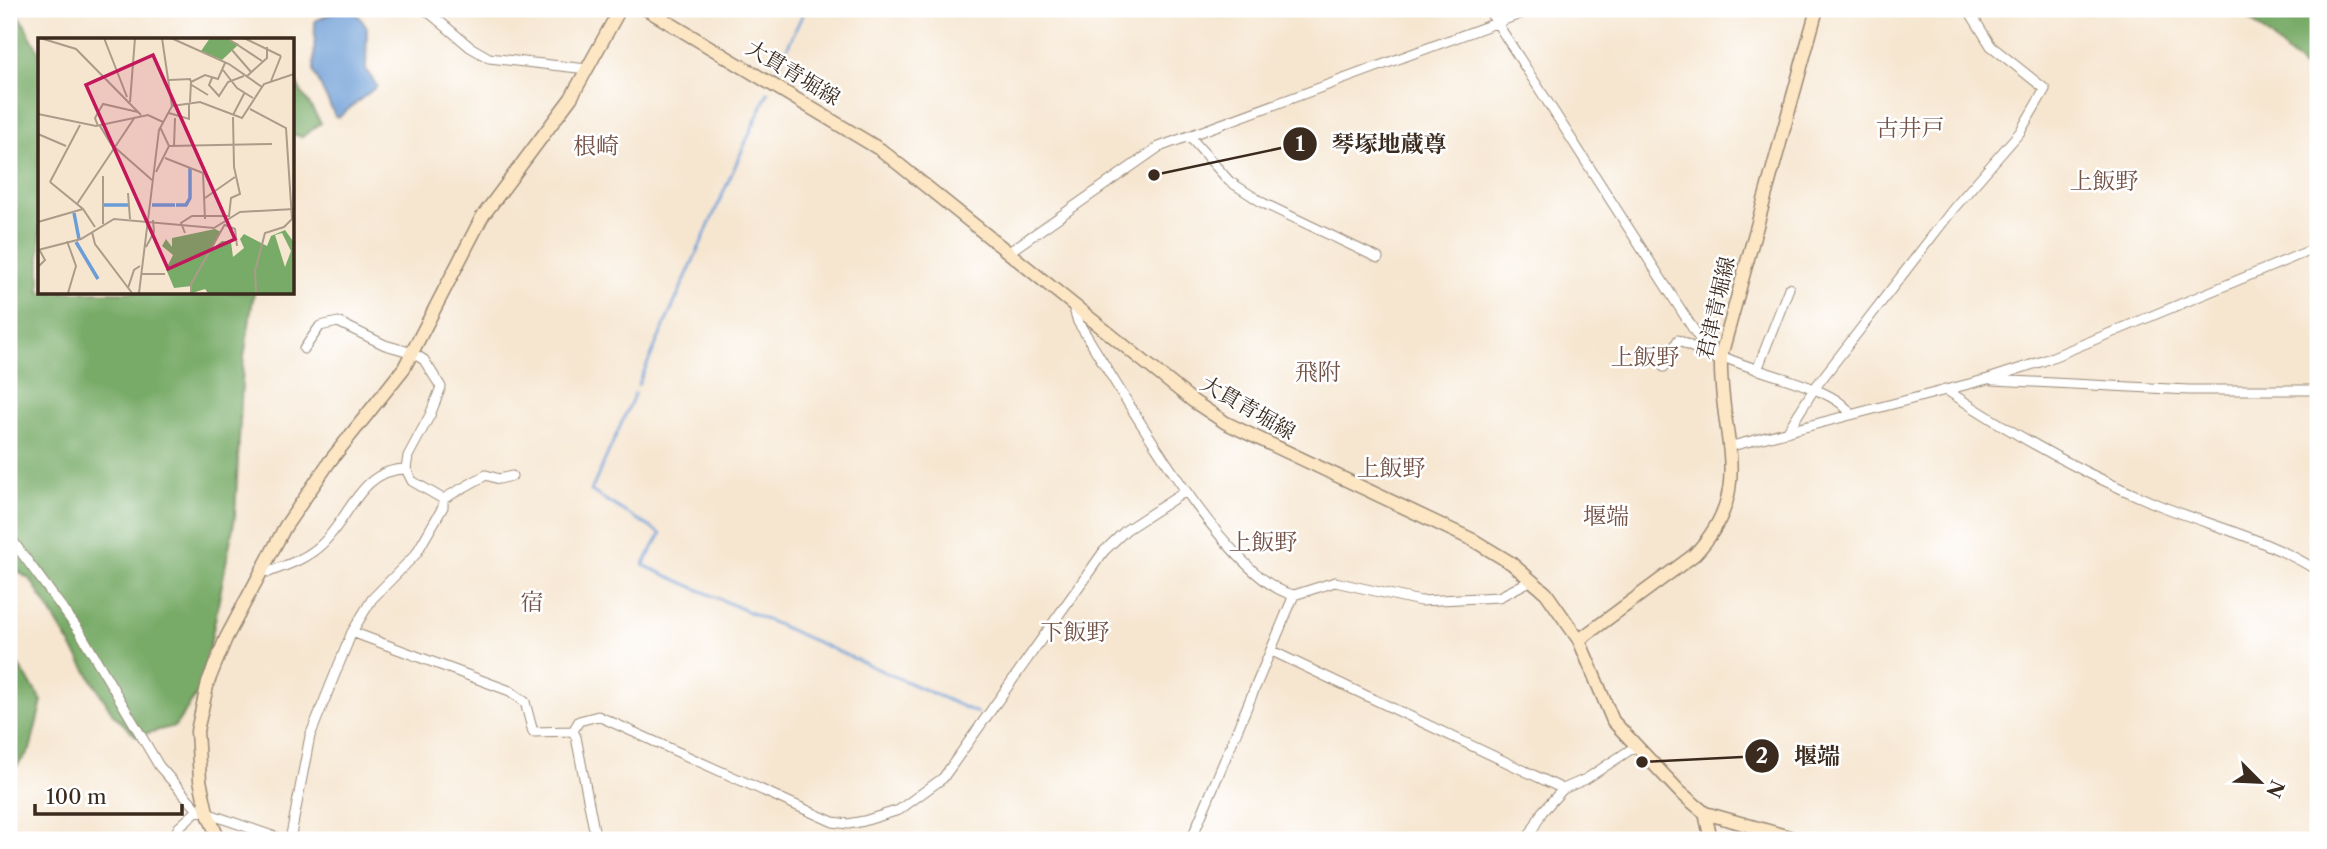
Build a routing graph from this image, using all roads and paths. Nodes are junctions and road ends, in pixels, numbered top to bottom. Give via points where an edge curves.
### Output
1 (425, 9) edge
2 (620, 9) edge
3 (646, 9) edge
4 (1488, 9) edge
5 (1534, 9) edge
6 (1817, 9) edge
7 (1968, 9) edge
8 (1495, 25) junction
9 (587, 69) junction
10 (1189, 136) junction
11 (2318, 247) edge
12 (1009, 252) junction
13 (1378, 258) dead end
14 (1789, 288) dead end
15 (1073, 304) junction
16 (304, 349) dead end
17 (413, 353) junction
18 (1721, 359) junction
19 (1664, 367) dead end
20 (1757, 370) junction
21 (1987, 379) junction
22 (1814, 389) junction
23 (1945, 389) junction
24 (2318, 390) edge
25 (1850, 414) junction
26 (1787, 432) junction
27 (1728, 447) junction
28 (406, 469) junction
29 (512, 476) dead end
30 (1186, 491) junction
31 (443, 499) junction
32 (9, 536) edge
33 (262, 566) junction
34 (2318, 571) edge
35 (1532, 580) junction
36 (1294, 595) junction
37 (352, 632) junction
38 (1579, 640) junction
39 (1272, 651) junction
40 (573, 731) junction
41 (1636, 746) junction
42 (1563, 789) junction
43 (203, 811) junction
44 (1705, 813) junction
45 (172, 840) edge
46 (219, 840) edge
47 (284, 840) edge
48 (290, 840) edge
49 (596, 840) edge
50 (1191, 840) edge
51 (1527, 840) edge
52 (1711, 840) edge
53 (1800, 840) edge

1 - 9 street via 489,58
2 - 9 main road
3 - 12 main road, 大貫青堀線 via 881,150
4 - 8 street
5 - 8 street
6 - 18 main road, 君津青堀線
7 - 22 street via 1991,46 2045,89 2020,132 1954,208
8 - 10 street
8 - 18 street via 1699,338
9 - 17 main road via 547,134 482,218
10 - 12 street via 1159,147
10 - 13 street via 1229,181 1262,203
11 - 21 street via 2091,343
12 - 15 main road, 大貫青堀線
14 - 20 street
15 - 30 street via 1078,321
15 - 35 main road, 大貫青堀線 via 1192,401 1226,423 1473,540
16 - 17 street via 316,328 331,321
17 - 28 street via 424,360 441,387
17 - 33 main road via 330,461
18 - 19 street via 1682,340 1675,342
18 - 20 street
18 - 27 main road, 君津青堀線
20 - 22 street
21 - 23 street
21 - 24 street via 2189,390
22 - 25 street via 1847,407
22 - 26 street
23 - 25 street
23 - 34 street via 2069,465 2198,520 2265,541
25 - 26 street
26 - 27 street
27 - 38 main road, 君津青堀線 via 1731,488 1708,540
28 - 31 street via 412,481
28 - 33 street via 392,469 372,480 323,544 307,556 268,572
29 - 31 street via 486,475
30 - 36 street via 1215,531 1247,563 1274,586
30 - 40 street via 1126,530 1104,551 943,778 898,810 856,823 833,822 598,716 579,721
31 - 37 street via 431,532 372,599
32 - 43 street via 80,632 159,766
33 - 43 main road via 226,638 202,703 197,754
35 - 36 street via 1499,597 1420,601 1335,582
35 - 38 main road, 大貫青堀線
36 - 39 street
37 - 40 street via 510,691 525,702 533,732
37 - 48 street via 310,736
38 - 41 main road, 大貫青堀線 via 1608,713
39 - 42 street
39 - 50 street
40 - 49 street
41 - 42 street
41 - 44 main road, 大貫青堀線
42 - 51 street via 1542,812
43 - 45 street via 179,827
43 - 46 main road
43 - 47 street
44 - 52 main road
44 - 53 main road, 大貫青堀線

